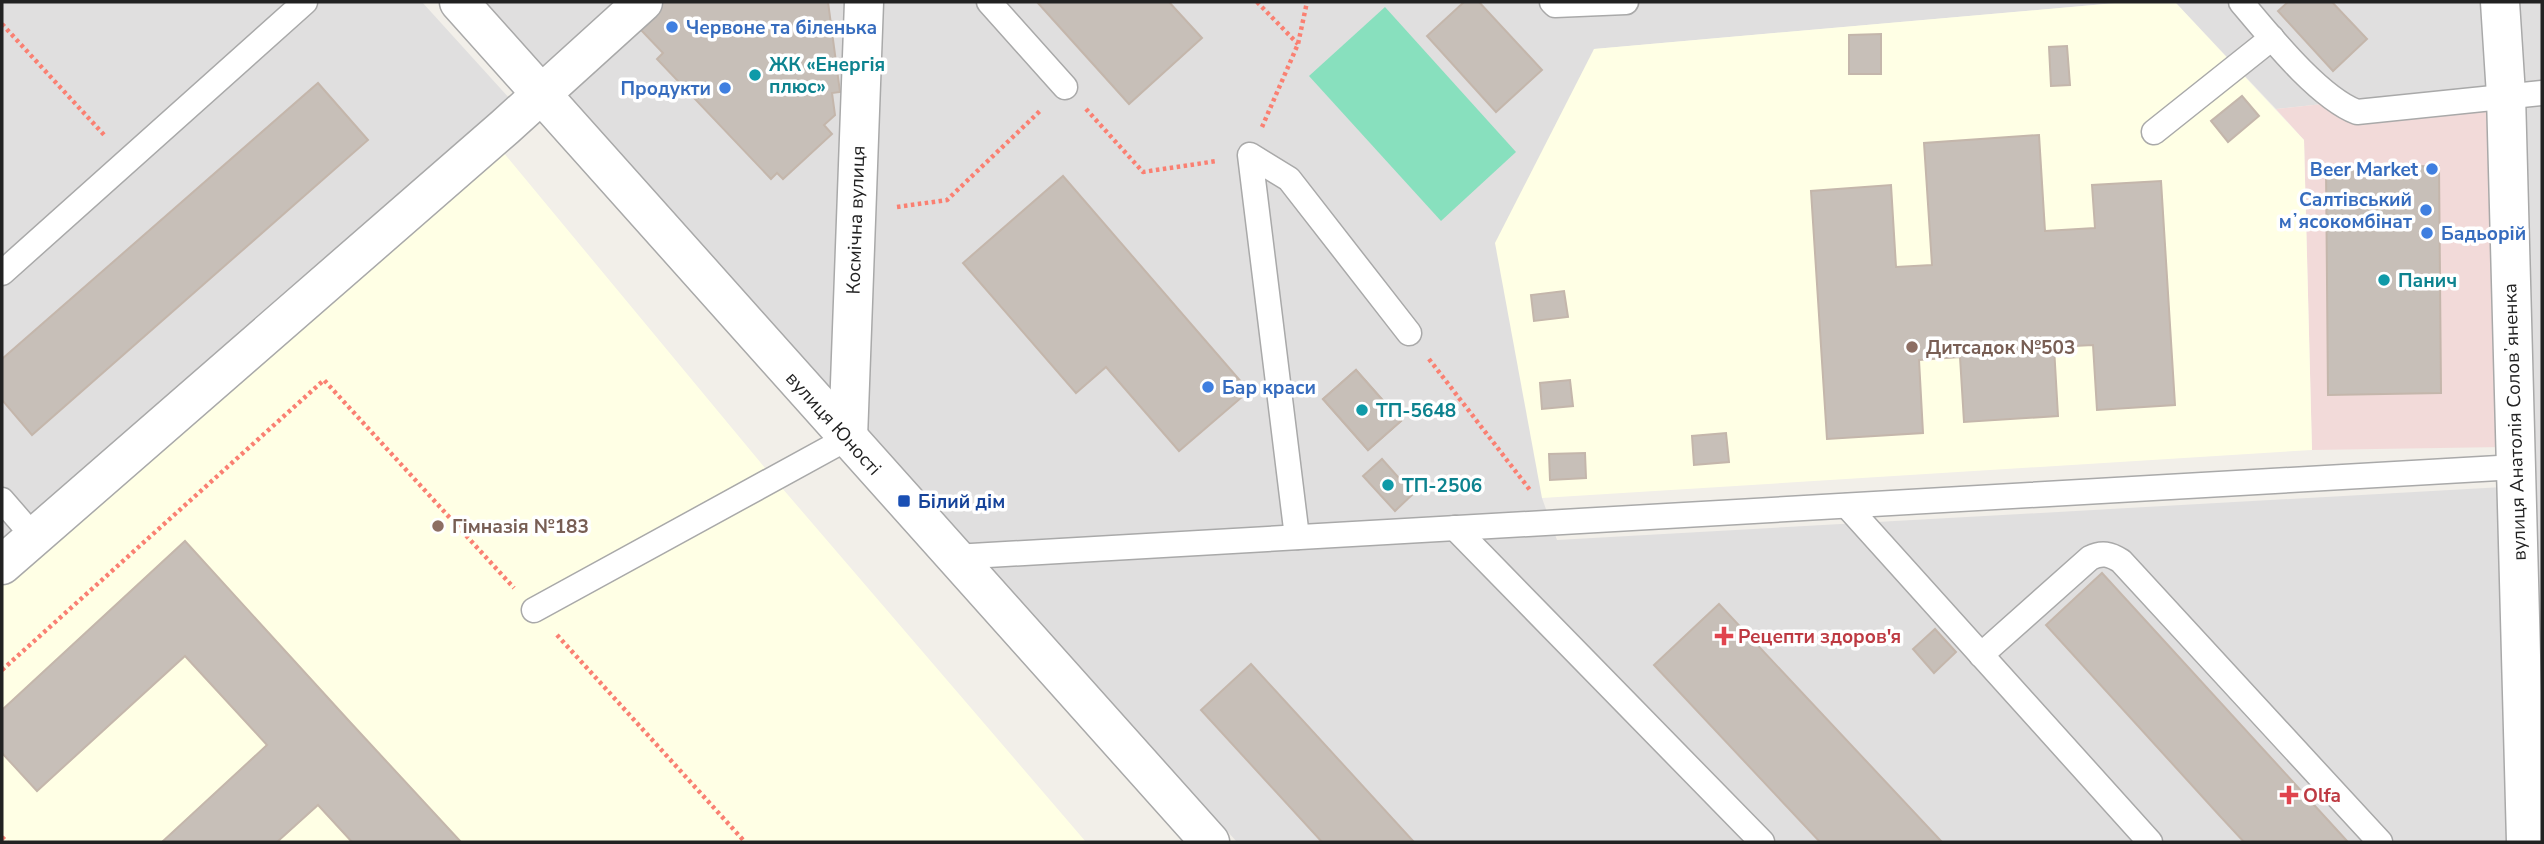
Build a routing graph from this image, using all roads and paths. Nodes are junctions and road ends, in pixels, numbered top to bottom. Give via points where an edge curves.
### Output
1 (305, 2) edge
2 (459, 2) edge
3 (643, 2) edge
4 (864, 2) edge
5 (989, 2) edge
6 (1258, 2) edge
7 (1307, 2) edge
8 (1552, 2) edge
9 (1626, 2) edge
10 (2241, 2) edge
11 (2500, 2) edge
12 (2, 23) edge
13 (2272, 38) junction
14 (1298, 44) junction
15 (1065, 87) junction
16 (542, 93) junction
17 (2524, 94) edge
18 (2154, 132) dead end
19 (1250, 155) junction
20 (128, 161) junction
21 (855, 213) junction
22 (2, 273) edge
23 (1409, 333) joint
24 (848, 438) junction
25 (2516, 467) junction
26 (2, 500) edge
27 (1847, 506) junction
28 (1556, 524) junction
29 (1455, 528) junction
30 (34, 537) junction
31 (1297, 537) junction
32 (954, 557) junction
33 (2, 565) edge
34 (534, 610) junction
35 (1981, 655) junction
36 (2, 670) edge
37 (2, 837) edge
38 (7, 842) edge
39 (745, 842) edge
40 (1210, 842) edge
41 (1762, 842) edge
42 (2150, 842) edge
43 (2380, 842) edge
44 (2526, 842) edge

1 - 20 lane
2 - 16 street, вулиця Юності
3 - 16 street
4 - 21 street, Космічна вулиця
5 - 15 lane
6 - 14 path
7 - 14 path
8 - 9 lane
10 - 13 lane
11 - 17 street, вулиця Анатолія Соловʼяненка
12 - 20 path
13 - 17 lane via 2330,97 2357,112
13 - 18 lane
14 - 19 path
15 - 19 path via 1143,172
15 - 21 path via 947,200
16 - 24 street, вулиця Юності
16 - 30 street
17 - 25 street, вулиця Анатолія Соловʼяненка
19 - 23 lane via 1289,179
19 - 31 lane
20 - 22 lane
21 - 24 street, Космічна вулиця
23 - 28 path
24 - 32 street, вулиця Юності
24 - 34 lane
25 - 27 lane
25 - 44 street, вулиця Анатолія Соловʼяненка
26 - 30 lane
27 - 28 lane
27 - 35 lane
28 - 29 lane
29 - 31 lane
29 - 41 lane
30 - 33 street
31 - 32 lane
32 - 40 street, вулиця Юності
34 - 36 path via 324,380
34 - 39 path
35 - 42 lane
35 - 43 lane via 2090,558 2100,553 2111,555
37 - 38 path

